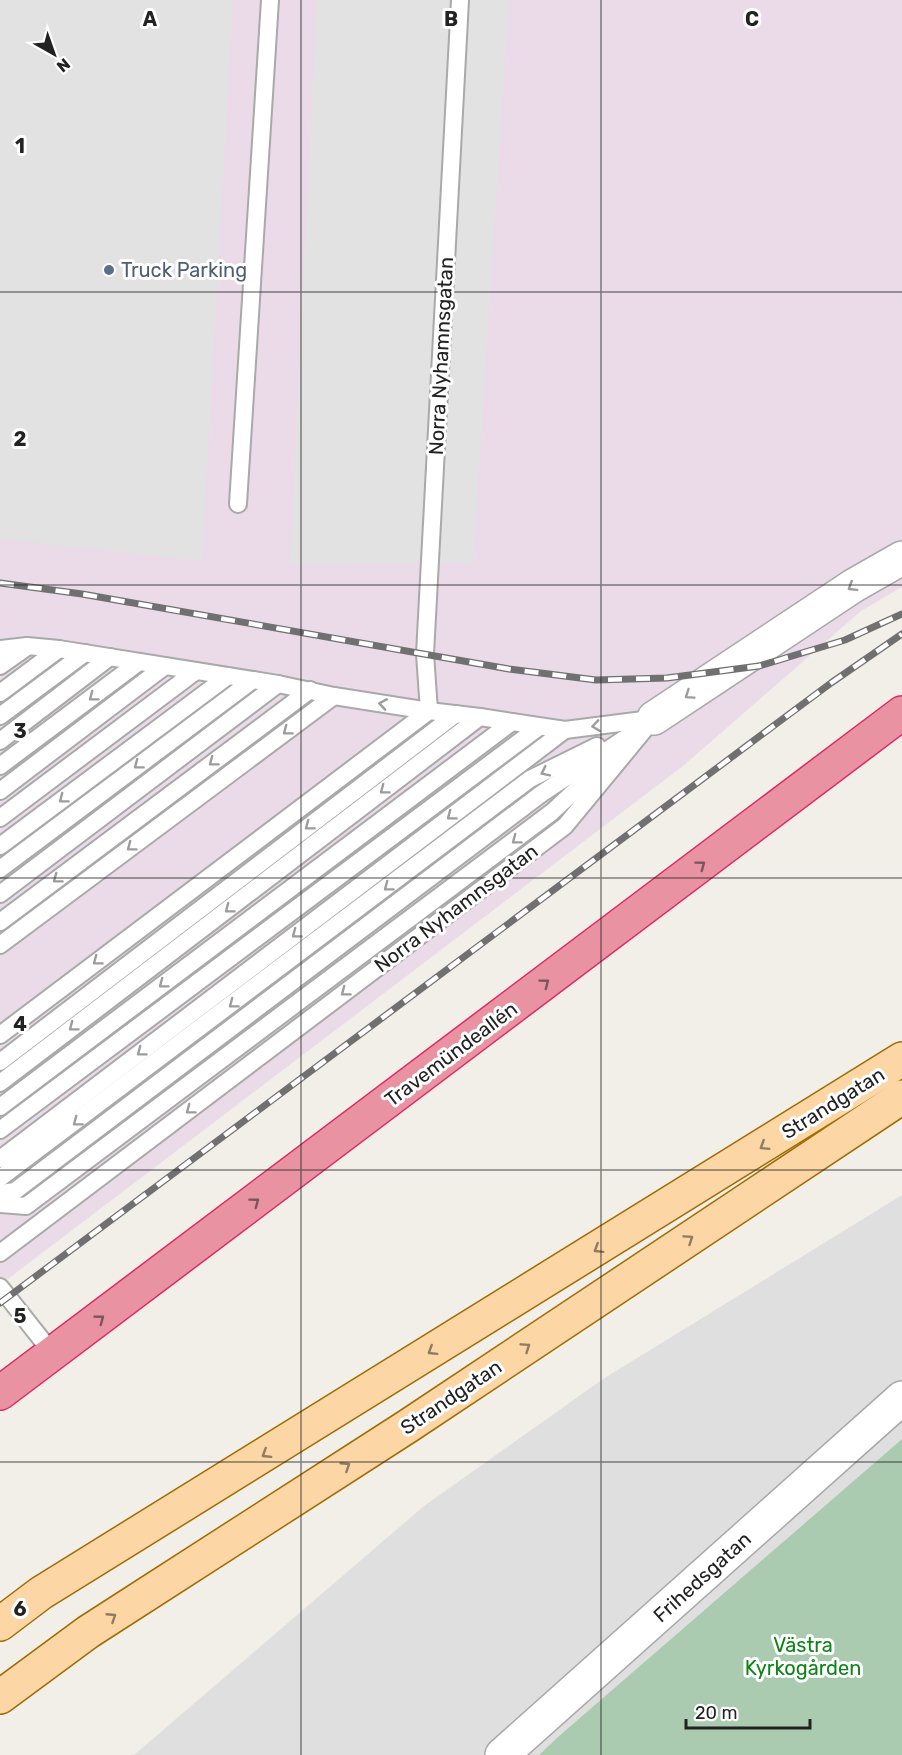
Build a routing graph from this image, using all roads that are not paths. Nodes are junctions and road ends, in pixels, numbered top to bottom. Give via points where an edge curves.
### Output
1 (270, 0) edge
2 (460, 0) edge
3 (238, 504) dead end
4 (902, 558) edge
5 (27, 646) junction
6 (0, 649) edge
7 (59, 649) junction
8 (85, 653) junction
9 (110, 657) junction
10 (140, 662) junction
11 (0, 666) edge
12 (165, 666) junction
13 (196, 671) junction
14 (228, 676) junction
15 (253, 680) junction
16 (278, 684) junction
17 (310, 690) junction
18 (0, 693) edge
19 (334, 696) junction
20 (429, 711) junction
21 (902, 713) edge
22 (456, 714) junction
23 (0, 717) edge
24 (480, 717) junction
25 (654, 718) junction
26 (512, 722) junction
27 (539, 727) junction
28 (565, 730) junction
29 (0, 741) edge
30 (0, 766) edge
31 (0, 791) edge
32 (0, 818) edge
33 (0, 846) edge
34 (0, 869) edge
35 (0, 894) edge
36 (0, 922) edge
37 (0, 945) edge
38 (0, 1035) edge
39 (902, 1059) edge
40 (0, 1062) edge
41 (0, 1083) edge
42 (902, 1097) edge
43 (0, 1107) edge
44 (0, 1130) edge
45 (0, 1159) edge
46 (5, 1185) edge
47 (0, 1204) edge
48 (0, 1253) edge
49 (0, 1287) edge
50 (53, 1354) junction
51 (0, 1393) edge
52 (902, 1398) edge
53 (0, 1624) edge
54 (0, 1697) edge
55 (502, 1755) edge

1 - 3 lane
2 - 20 lane, Norra Nyhamnsgatan via 425,654
4 -> 25 street, Norra Nyhamnsgatan
5 - 6 lane
5 - 7 lane
5 - 11 lane
7 - 8 lane
7 - 18 lane
8 - 9 lane
8 - 23 lane
9 - 10 lane
9 - 29 lane
10 - 12 lane
10 -> 30 lane
12 - 13 lane
12 - 31 lane
13 - 14 lane
13 - 32 lane
14 - 15 lane
14 -> 33 lane
15 - 16 lane
15 -> 34 lane
16 - 17 lane
16 - 35 lane
17 - 19 lane
17 -> 36 lane
20 -> 19 lane
19 -> 37 lane
20 - 22 lane
20 -> 38 lane
50 -> 21 highway, Travemündeallén
22 - 24 lane
22 -> 40 lane
24 - 26 lane
24 -> 41 lane
25 -> 28 lane
25 -> 46 lane via 541,794
25 -> 47 lane via 552,812 26,1206
25 -> 48 lane, Norra Nyhamnsgatan via 565,826
26 - 27 lane
26 -> 43 lane
27 - 28 lane
27 - 44 lane
28 -> 45 lane
39 -> 53 main road, Strandgatan via 41,1593
54 -> 42 main road, Strandgatan via 88,1632 408,1426
49 - 50 lane
50 - 51 highway, Travemündeallén
52 - 55 street, Frihedsgatan

